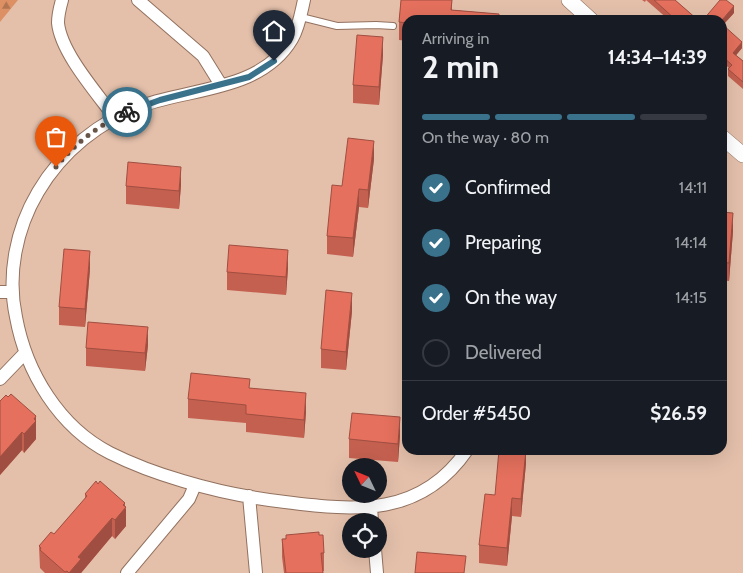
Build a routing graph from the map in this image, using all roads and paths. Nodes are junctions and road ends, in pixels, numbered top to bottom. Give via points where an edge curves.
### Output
1 (62, 0) edge
2 (138, 0) edge
3 (304, 0) edge
4 (569, 0) edge
5 (586, 15) edge
6 (301, 16) junction
7 (393, 26) dead end
8 (221, 85) junction
9 (115, 118) junction
10 (727, 141) edge
11 (743, 155) edge
12 (6, 292) edge
13 (25, 353) junction
14 (0, 379) edge
15 (464, 455) edge
16 (195, 485) junction
17 (249, 496) junction
18 (371, 507) junction
19 (371, 513) edge
20 (376, 558) edge
21 (127, 573) edge
22 (256, 573) edge
23 (377, 573) edge

1 - 9 street via 58,22 63,42
2 - 8 street via 203,56
3 - 6 street
4 - 5 street
6 - 7 lane via 337,26
6 - 8 street via 292,39 274,61 249,77
8 - 9 street via 160,100
9 - 12 street via 78,143 49,175 37,194 27,213
10 - 11 street
12 - 13 street
13 - 14 street
13 - 16 street via 55,406 93,442 142,467
15 - 18 street via 426,489 396,503
16 - 17 street
16 - 21 street via 189,499
17 - 18 street via 348,509
17 - 22 street
18 - 19 street
20 - 23 street

